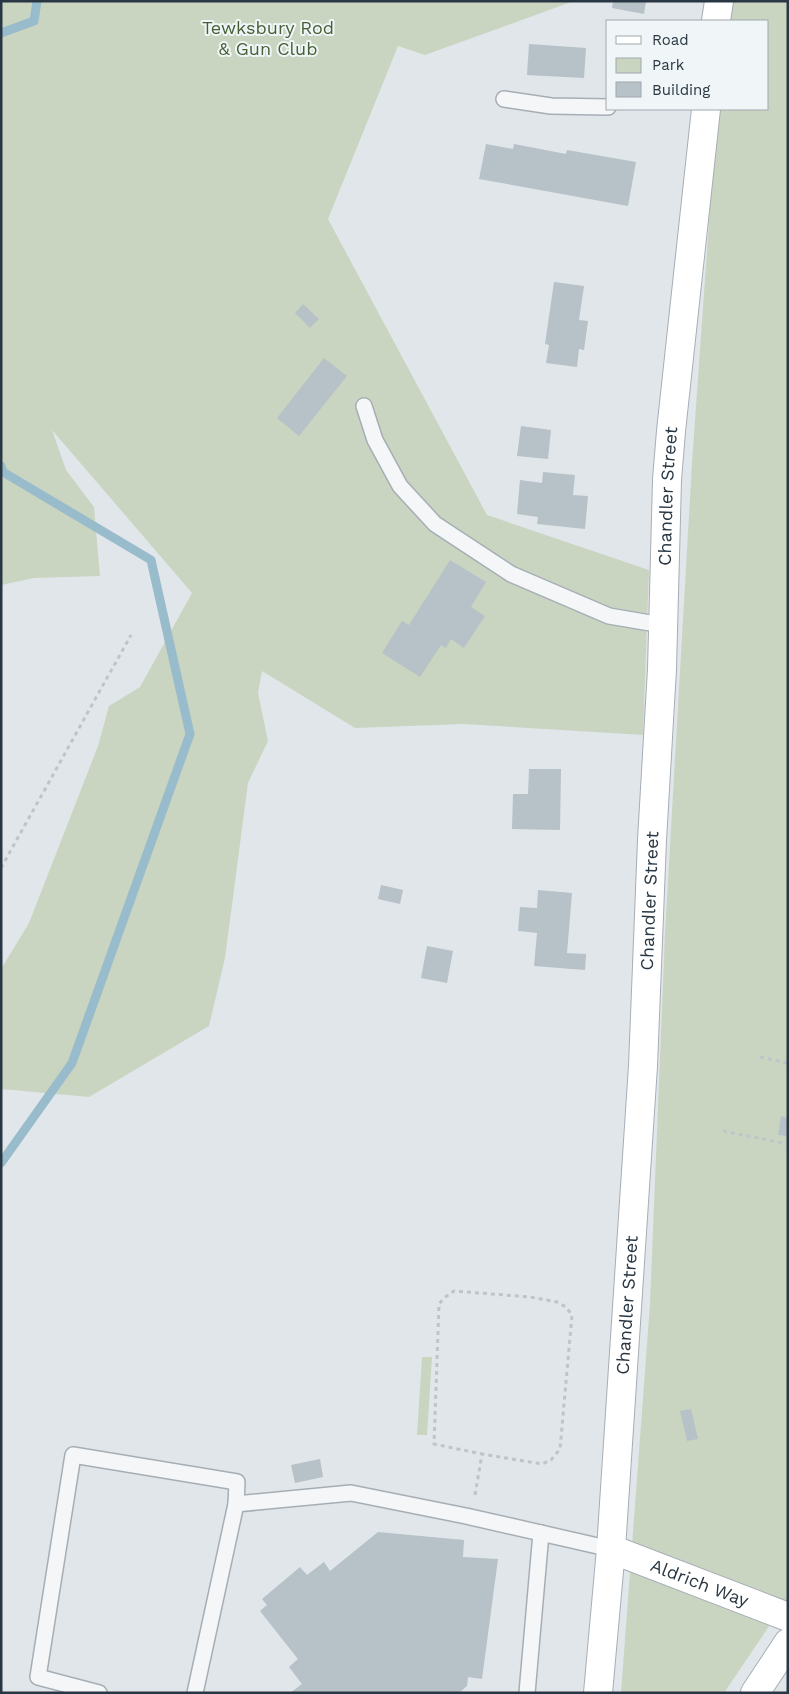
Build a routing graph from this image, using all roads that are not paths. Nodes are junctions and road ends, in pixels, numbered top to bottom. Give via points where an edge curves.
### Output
1 (719, 1) edge
2 (716, 20) edge
3 (504, 99) dead end
4 (606, 107) edge
5 (706, 110) edge
6 (364, 406) dead end
7 (662, 625) junction
8 (236, 1504) junction
9 (541, 1533) junction
10 (611, 1549) junction
11 (788, 1617) edge
12 (788, 1643) edge
13 (99, 1693) edge
14 (194, 1693) edge
15 (527, 1693) edge
16 (598, 1693) edge
17 (755, 1693) edge

1 - 2 street
3 - 4 lane via 552,106
5 - 7 street, Chandler Street via 671,431
6 - 7 lane via 375,440 400,486 435,524 511,574 610,616
7 - 10 street, Chandler Street via 644,1066
8 - 9 lane via 351,1493
8 - 13 lane via 237,1482 73,1455 38,1677
8 - 14 lane
9 - 10 lane
9 - 15 lane
10 - 11 street, Aldrich Way
10 - 16 street, Chandler Street
12 - 17 street

